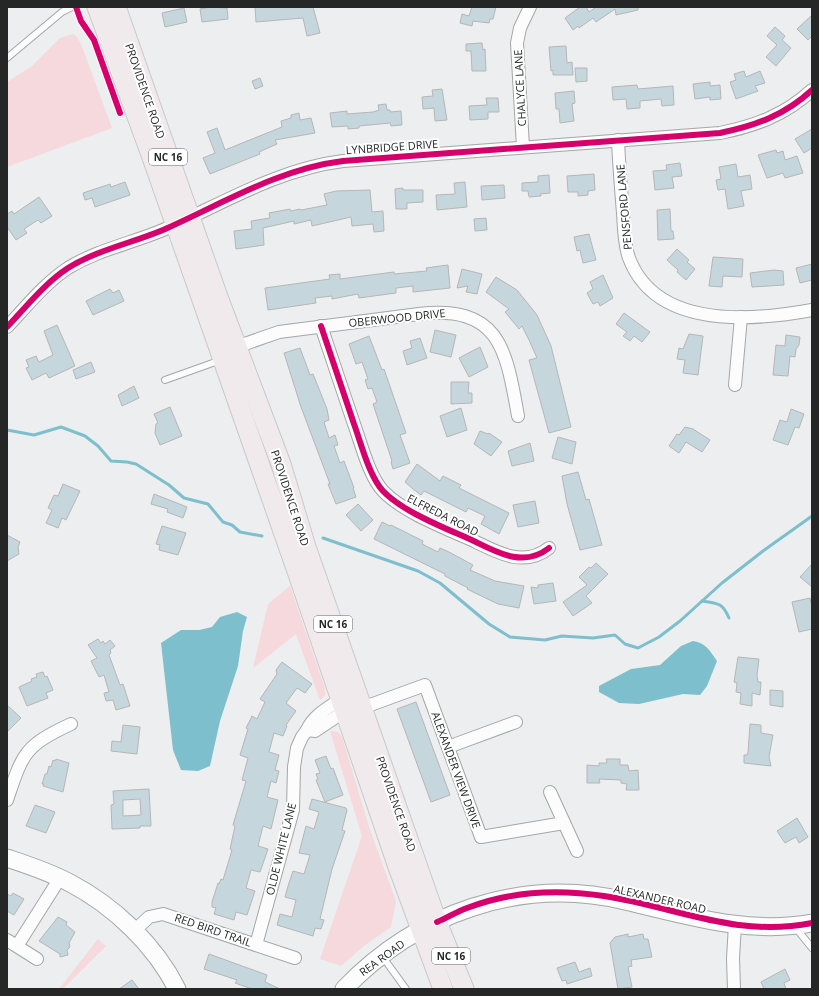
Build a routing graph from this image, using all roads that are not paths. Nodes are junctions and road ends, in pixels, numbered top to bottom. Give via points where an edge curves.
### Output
1 (72, 7) edge
2 (97, 7) edge
3 (105, 7) edge
4 (116, 7) edge
5 (530, 7) edge
6 (128, 42) junction
7 (7, 58) edge
8 (812, 90) edge
9 (618, 140) junction
10 (523, 147) junction
11 (182, 221) junction
12 (812, 310) edge
13 (741, 317) junction
14 (321, 326) junction
15 (7, 327) edge
16 (236, 347) junction
17 (222, 360) junction
18 (165, 380) dead end
19 (735, 385) dead end
20 (518, 416) dead end
21 (549, 548) dead end
22 (350, 706) junction
23 (516, 722) dead end
24 (71, 724) dead end
25 (448, 747) junction
26 (550, 792) dead end
27 (7, 800) edge
28 (564, 823) junction
29 (577, 851) dead end
30 (7, 858) edge
31 (60, 878) junction
32 (812, 923) edge
33 (734, 925) junction
34 (429, 926) junction
35 (794, 926) junction
36 (134, 931) junction
37 (12, 943) edge
38 (256, 944) junction
39 (812, 948) edge
40 (382, 956) junction
41 (295, 958) dead end
42 (38, 960) dead end
43 (177, 989) edge
44 (344, 989) edge
45 (406, 989) edge
46 (443, 989) edge
47 (464, 989) edge
48 (734, 989) edge

1 - 7 lane via 62,12
2 - 11 main road, PROVIDENCE ROAD / NC 16
3 - 6 main road via 117,38
4 - 6 main road, PROVIDENCE ROAD / NC 16
5 - 10 street, CHALYCE LANE via 520,28 517,50
6 - 11 main road, PROVIDENCE ROAD / NC 16
8 - 9 street, LYNBRIDGE DRIVE via 780,114 740,129
9 - 10 street, LYNBRIDGE DRIVE
9 - 13 street, PENSFORD LANE via 626,243 629,259 636,273 648,288 673,306 695,312
10 - 11 street, LYNBRIDGE DRIVE via 319,164 274,179
11 - 15 street, LYNBRIDGE DRIVE via 84,259 66,269
11 - 16 main road, PROVIDENCE ROAD / NC 16
11 - 17 main road, PROVIDENCE ROAD / NC 16
12 - 13 street, PENSFORD LANE
13 - 19 street
14 - 16 street, OBERWOOD DRIVE via 278,332
14 - 20 street, OBERWOOD DRIVE via 441,311 464,315 486,328 502,346 511,376
14 - 21 street, ELFREDA ROAD via 371,471 382,490 399,504 512,558 527,558 541,554
16 - 22 main road, PROVIDENCE ROAD / NC 16 via 280,464
17 - 18 lane
17 - 22 main road, PROVIDENCE ROAD / NC 16
22 - 25 street, ALEXANDER VIEW DRIVE via 425,685
22 - 34 main road, PROVIDENCE ROAD / NC 16
22 - 38 street, OLDE WHITE LANE via 317,716 297,748 293,810
23 - 25 street
24 - 27 street via 45,736 28,751
25 - 28 street, ALEXANDER VIEW DRIVE via 481,837
26 - 28 street
28 - 29 street
30 - 31 street
31 - 36 street via 101,902
31 - 37 street
32 - 35 street, ALEXANDER ROAD
33 - 34 street, ALEXANDER ROAD via 702,920 604,896 552,892 493,900 466,908
33 - 35 street, ALEXANDER ROAD
33 - 48 street
34 - 40 street, REA ROAD
34 - 46 main road, PROVIDENCE ROAD / NC 16
34 - 47 main road, PROVIDENCE ROAD / NC 16
35 - 39 lane
36 - 38 street, RED BIRD TRAIL via 149,917 163,914
36 - 43 street via 158,959
37 - 42 street
38 - 41 street, RED BIRD TRAIL
40 - 44 street, REA ROAD via 361,971
40 - 45 lane

